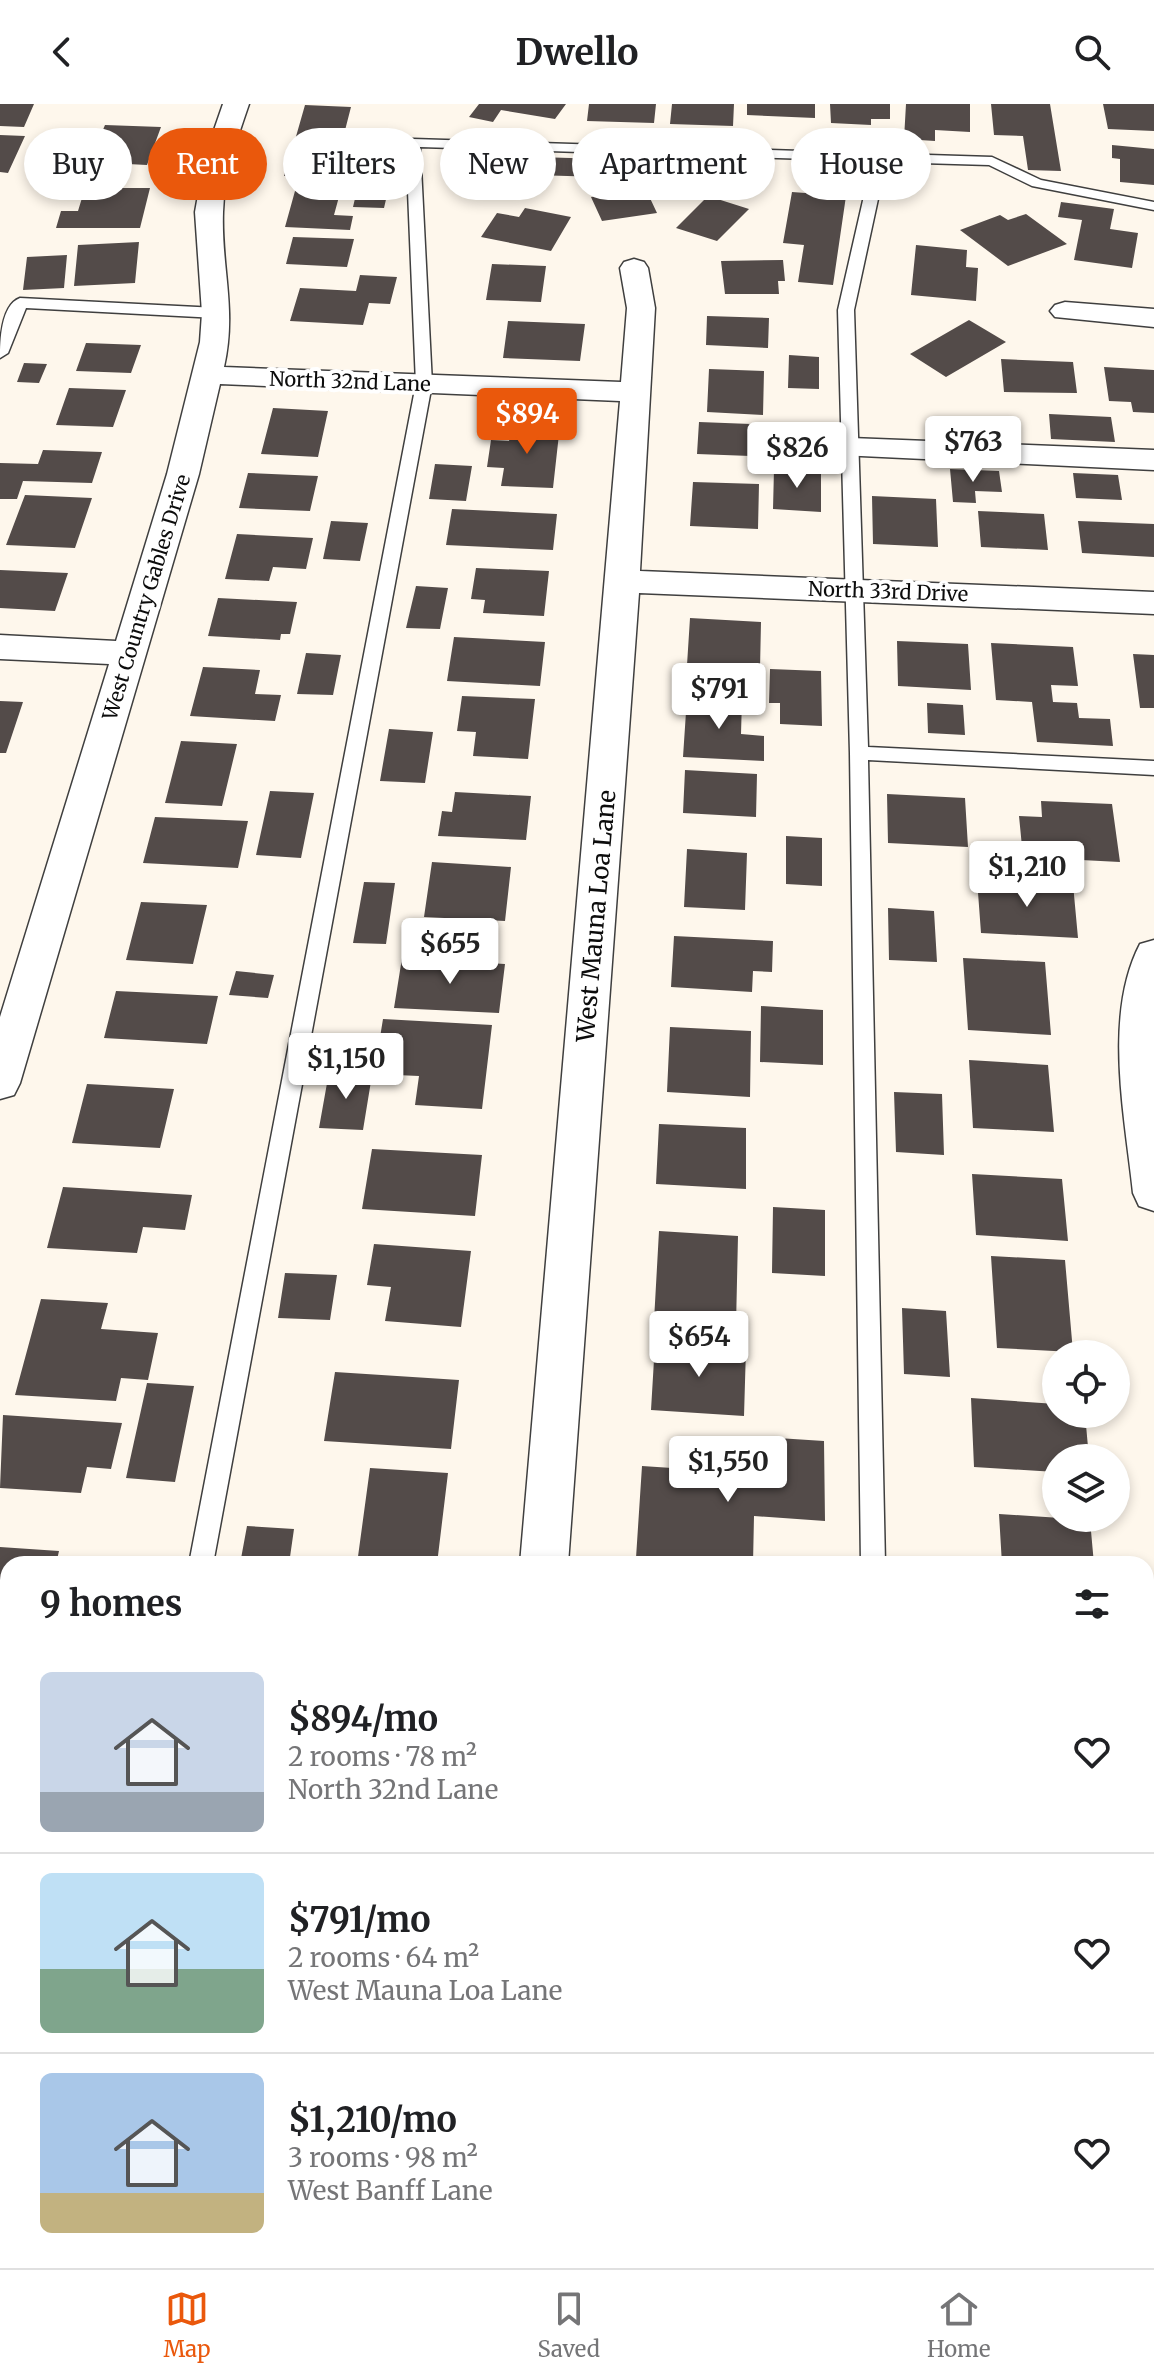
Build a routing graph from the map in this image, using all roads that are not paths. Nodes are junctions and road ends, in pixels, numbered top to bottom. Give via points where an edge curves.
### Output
1 (236, 104) edge
2 (791, 154) edge
3 (931, 159) edge
4 (870, 200) edge
5 (1154, 206) edge
6 (634, 268) dead end
7 (1065, 311) dead end
8 (217, 313) junction
9 (1154, 318) edge
10 (0, 353) edge
11 (209, 375) junction
12 (424, 384) junction
13 (635, 392) junction
14 (851, 448) junction
15 (1154, 460) edge
16 (623, 581) junction
17 (855, 589) junction
18 (1154, 603) edge
19 (0, 647) edge
20 (129, 653) junction
21 (859, 753) junction
22 (1154, 768) edge
23 (1154, 955) edge
24 (1149, 1001) edge
25 (0, 1083) edge
26 (1154, 1193) edge
27 (203, 1556) edge
28 (545, 1556) edge
29 (873, 1556) edge

1 - 8 street, West Country Gables Drive via 218,156 209,212
2 - 12 lane via 413,143
3 - 5 lane via 992,161 1037,183
4 - 14 lane via 846,310
6 - 13 street, West Mauna Loa Lane via 641,308
7 - 9 street
8 - 10 lane via 20,303
8 - 11 street, West Country Gables Drive
11 - 12 street, North 32nd Lane
11 - 20 street, West Country Gables Drive
12 - 13 street, North 32nd Lane
12 - 27 lane
13 - 16 street, West Mauna Loa Lane
14 - 15 street
14 - 17 lane
16 - 17 street, North 33rd Drive
16 - 28 street, West Mauna Loa Lane
17 - 18 street, North 33rd Drive
17 - 21 lane
19 - 20 street
20 - 25 street, West Country Gables Drive
21 - 22 lane
21 - 29 lane
23 - 24 street
24 - 26 street via 1137,1046

